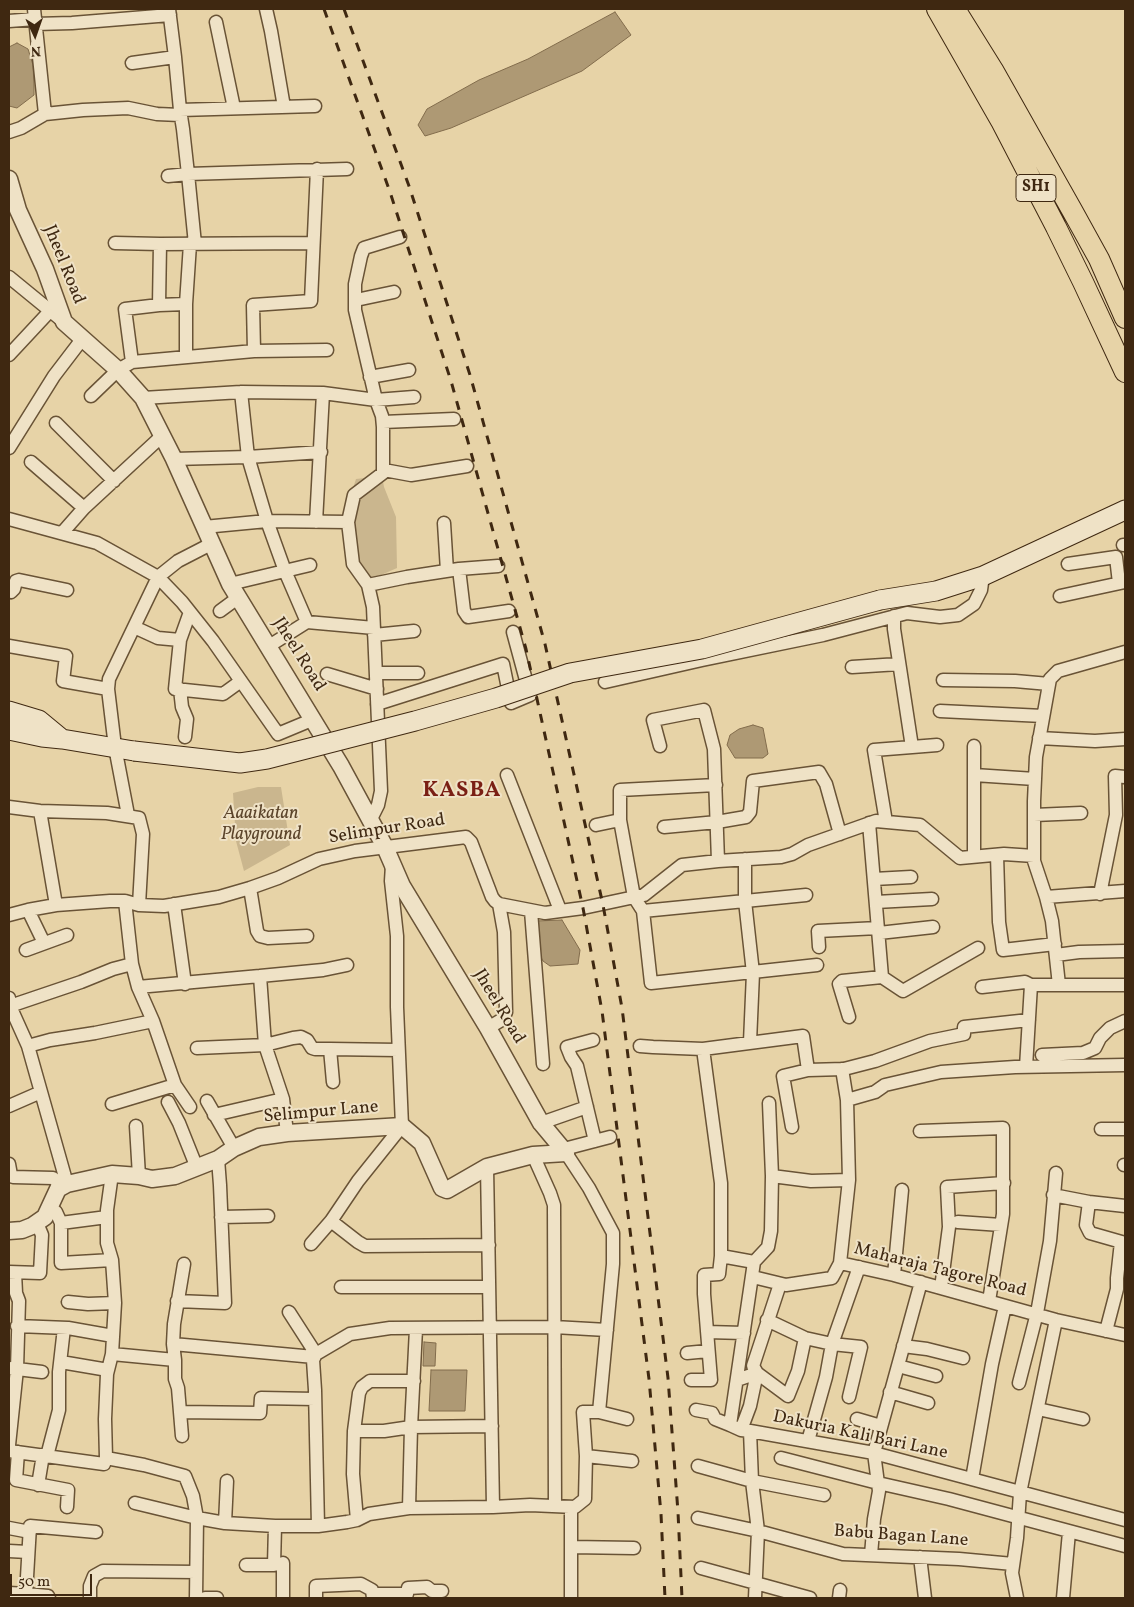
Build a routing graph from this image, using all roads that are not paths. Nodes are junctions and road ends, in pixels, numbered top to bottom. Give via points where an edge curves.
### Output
1 (266, 9) edge
2 (937, 9) edge
3 (955, 9) edge
4 (169, 12) edge
5 (93, 15) edge
6 (35, 17) edge
7 (9, 20) edge
8 (216, 22) dead end
9 (175, 57) junction
10 (132, 63) dead end
11 (315, 106) dead end
12 (284, 107) junction
13 (234, 108) junction
14 (180, 113) junction
15 (44, 114) junction
16 (9, 132) edge
17 (317, 169) junction
18 (348, 169) dead end
19 (188, 174) junction
20 (168, 176) dead end
21 (10, 185) edge
22 (400, 237) dead end
23 (115, 243) dead end
24 (313, 243) junction
25 (160, 244) junction
26 (192, 244) junction
27 (9, 277) edge
28 (394, 292) dead end
29 (356, 300) junction
30 (186, 304) junction
31 (159, 305) junction
32 (50, 311) junction
33 (1125, 318) edge
34 (64, 322) junction
35 (83, 338) junction
36 (327, 350) dead end
37 (254, 352) junction
38 (9, 356) edge
39 (186, 356) junction
40 (125, 366) junction
41 (409, 370) dead end
42 (1125, 372) edge
43 (370, 377) junction
44 (241, 392) junction
45 (323, 392) junction
46 (91, 396) dead end
47 (414, 397) dead end
48 (143, 398) junction
49 (376, 400) junction
50 (454, 419) dead end
51 (383, 422) junction
52 (56, 423) dead end
53 (163, 435) junction
54 (9, 448) edge
55 (321, 452) junction
56 (248, 457) junction
57 (174, 459) junction
58 (31, 462) dead end
59 (467, 466) dead end
60 (384, 470) junction
61 (114, 481) junction
62 (84, 508) junction
63 (1125, 510) edge
64 (9, 519) edge
65 (267, 522) junction
66 (316, 522) junction
67 (348, 522) junction
68 (444, 523) dead end
69 (204, 527) junction
70 (62, 533) junction
71 (211, 544) junction
72 (1068, 564) dead end
73 (310, 565) dead end
74 (498, 566) dead end
75 (453, 570) junction
76 (285, 571) junction
77 (158, 577) junction
78 (975, 578) junction
79 (1122, 583) edge
80 (368, 585) junction
81 (67, 590) dead end
82 (235, 591) junction
83 (9, 592) edge
84 (1060, 596) dead end
85 (220, 611) dead end
86 (509, 611) dead end
87 (190, 612) junction
88 (894, 616) junction
89 (307, 622) junction
90 (134, 627) junction
91 (374, 631) junction
92 (414, 631) dead end
93 (513, 632) dead end
94 (180, 640) junction
95 (9, 646) edge
96 (269, 646) junction
97 (1125, 652) edge
98 (899, 664) junction
99 (852, 667) dead end
100 (376, 673) junction
101 (418, 673) dead end
102 (327, 674) dead end
103 (943, 680) dead end
104 (241, 681) junction
105 (605, 682) dead end
106 (1049, 684) junction
107 (108, 688) junction
108 (180, 689) junction
109 (377, 689) junction
110 (377, 704) junction
111 (9, 711) edge
112 (940, 711) dead end
113 (1043, 716) junction
114 (314, 720) junction
115 (9, 730) edge
116 (185, 737) dead end
117 (1040, 738) junction
118 (62, 739) junction
119 (1125, 739) edge
120 (937, 745) dead end
121 (660, 746) dead end
122 (974, 746) dead end
123 (115, 747) junction
124 (912, 747) junction
125 (507, 775) dead end
126 (974, 775) junction
127 (1125, 776) edge
128 (1035, 779) junction
129 (716, 785) junction
130 (9, 807) edge
131 (40, 811) junction
132 (1081, 813) dead end
133 (128, 815) junction
134 (1034, 816) junction
135 (371, 819) junction
136 (620, 820) junction
137 (717, 822) junction
138 (886, 822) junction
139 (869, 823) junction
140 (596, 825) dead end
141 (664, 827) dead end
142 (840, 834) junction
143 (385, 847) junction
144 (996, 855) junction
145 (974, 856) junction
146 (1034, 858) junction
147 (745, 859) junction
148 (718, 861) junction
149 (392, 865) junction
150 (911, 877) dead end
151 (874, 879) junction
152 (250, 888) junction
153 (1125, 892) edge
154 (1100, 894) junction
155 (806, 895) dead end
156 (634, 897) junction
157 (1046, 897) junction
158 (932, 899) dead end
159 (124, 901) junction
160 (745, 901) junction
161 (876, 902) junction
162 (174, 904) junction
163 (499, 904) junction
164 (56, 905) junction
165 (140, 905) junction
166 (28, 910) junction
167 (560, 910) junction
168 (531, 911) junction
169 (642, 911) junction
170 (9, 915) edge
171 (932, 928) dead end
172 (878, 930) junction
173 (67, 934) dead end
174 (307, 936) dead end
175 (44, 943) junction
176 (819, 947) dead end
177 (978, 948) dead end
178 (1056, 949) junction
179 (26, 950) dead end
180 (1125, 951) edge
181 (132, 964) junction
182 (347, 965) dead end
183 (817, 965) dead end
184 (753, 972) junction
185 (260, 976) junction
186 (882, 977) junction
187 (185, 984) junction
188 (1125, 984) edge
189 (1030, 985) junction
190 (1059, 985) junction
191 (138, 987) junction
192 (982, 987) dead end
193 (10, 1002) edge
194 (849, 1017) dead end
195 (1029, 1020) junction
196 (153, 1021) junction
197 (1125, 1021) edge
198 (13, 1023) edge
199 (488, 1028) junction
200 (593, 1040) dead end
201 (750, 1042) junction
202 (265, 1045) junction
203 (28, 1046) junction
204 (640, 1046) dead end
205 (197, 1048) dead end
206 (703, 1048) junction
207 (330, 1049) junction
208 (398, 1050) junction
209 (1042, 1055) dead end
210 (542, 1064) dead end
211 (1125, 1065) edge
212 (1026, 1066) junction
213 (842, 1069) junction
214 (808, 1070) junction
215 (333, 1082) dead end
216 (175, 1085) junction
217 (40, 1092) junction
218 (284, 1099) junction
219 (847, 1100) junction
220 (207, 1101) dead end
221 (168, 1102) dead end
222 (770, 1103) dead end
223 (112, 1104) dead end
224 (9, 1106) edge
225 (190, 1107) dead end
226 (587, 1107) junction
227 (214, 1115) junction
228 (541, 1123) junction
229 (136, 1126) dead end
230 (402, 1126) junction
231 (792, 1127) dead end
232 (1101, 1129) dead end
233 (1125, 1129) edge
234 (920, 1131) dead end
235 (287, 1133) junction
236 (610, 1137) dead end
237 (595, 1141) junction
238 (234, 1148) junction
239 (565, 1151) junction
240 (533, 1155) junction
241 (218, 1159) junction
242 (9, 1164) edge
243 (488, 1167) junction
244 (197, 1168) junction
245 (112, 1174) junction
246 (1056, 1174) dead end
247 (139, 1176) junction
248 (772, 1176) junction
249 (849, 1180) junction
250 (1004, 1183) junction
251 (65, 1185) junction
252 (902, 1190) dead end
253 (1053, 1195) junction
254 (1089, 1202) junction
255 (1125, 1206) edge
256 (50, 1208) junction
257 (268, 1216) dead end
258 (107, 1217) junction
259 (222, 1217) junction
260 (330, 1221) junction
261 (958, 1222) dead end
262 (37, 1223) junction
263 (61, 1223) junction
264 (1001, 1225) junction
265 (9, 1231) edge
266 (1123, 1242) edge
267 (311, 1244) dead end
268 (489, 1245) junction
269 (721, 1256) junction
270 (112, 1260) junction
271 (754, 1262) junction
272 (840, 1263) junction
273 (184, 1264) dead end
274 (859, 1267) junction
275 (12, 1272) edge
276 (894, 1275) junction
277 (753, 1277) junction
278 (920, 1282) junction
279 (780, 1284) junction
280 (489, 1287) junction
281 (341, 1288) dead end
282 (941, 1288) junction
283 (178, 1301) junction
284 (989, 1301) junction
285 (68, 1302) dead end
286 (115, 1303) junction
287 (1005, 1306) junction
288 (289, 1312) dead end
289 (1037, 1314) junction
290 (767, 1320) junction
291 (1056, 1320) junction
292 (17, 1326) junction
293 (554, 1327) junction
294 (64, 1328) junction
295 (416, 1329) junction
296 (489, 1329) junction
297 (607, 1330) junction
298 (1106, 1331) junction
299 (707, 1332) junction
300 (744, 1334) junction
301 (1125, 1335) edge
302 (113, 1336) junction
303 (805, 1338) junction
304 (13, 1343) edge
305 (173, 1344) junction
306 (832, 1344) junction
307 (903, 1346) junction
308 (708, 1351) junction
309 (687, 1353) dead end
310 (112, 1354) junction
311 (315, 1355) junction
312 (963, 1358) dead end
313 (175, 1360) junction
314 (60, 1362) junction
315 (898, 1366) junction
316 (13, 1369) edge
317 (108, 1370) junction
318 (42, 1372) dead end
319 (757, 1373) junction
320 (936, 1376) dead end
321 (690, 1380) dead end
322 (737, 1380) junction
323 (414, 1381) junction
324 (1019, 1383) dead end
325 (890, 1392) junction
326 (849, 1397) dead end
327 (315, 1399) junction
328 (11, 1401) edge
329 (928, 1403) dead end
330 (1038, 1408) junction
331 (696, 1410) dead end
332 (180, 1412) junction
333 (599, 1412) junction
334 (627, 1419) dead end
335 (1083, 1419) dead end
336 (857, 1420) dead end
337 (492, 1426) junction
338 (881, 1426) junction
339 (411, 1427) junction
340 (741, 1429) junction
341 (354, 1431) junction
342 (182, 1436) dead end
343 (808, 1441) junction
344 (12, 1449) edge
345 (874, 1453) junction
346 (45, 1456) junction
347 (586, 1456) junction
348 (106, 1458) junction
349 (781, 1458) dead end
350 (632, 1461) dead end
351 (698, 1466) dead end
352 (972, 1479) junction
353 (752, 1480) junction
354 (227, 1481) dead end
355 (878, 1483) junction
356 (38, 1485) junction
357 (1020, 1493) junction
358 (824, 1495) dead end
359 (135, 1503) dead end
360 (67, 1506) dead end
361 (556, 1506) junction
362 (493, 1507) junction
363 (571, 1507) junction
364 (410, 1508) junction
365 (197, 1518) junction
366 (698, 1518) dead end
367 (1018, 1518) junction
368 (357, 1520) junction
369 (1125, 1520) edge
370 (225, 1523) junction
371 (275, 1526) junction
372 (318, 1526) junction
373 (9, 1528) edge
374 (758, 1531) junction
375 (30, 1532) junction
376 (96, 1532) dead end
377 (1069, 1532) junction
378 (1125, 1546) edge
379 (571, 1547) junction
380 (634, 1548) dead end
381 (9, 1550) edge
382 (28, 1552) junction
383 (871, 1555) junction
384 (920, 1557) junction
385 (283, 1563) dead end
386 (1013, 1564) junction
387 (246, 1565) dead end
388 (701, 1568) dead end
389 (196, 1572) junction
390 (754, 1583) junction
391 (442, 1591) dead end
392 (9, 1593) edge
393 (26, 1594) junction
394 (373, 1596) edge
395 (49, 1598) edge
396 (90, 1598) edge
397 (196, 1598) edge
398 (205, 1598) edge
399 (217, 1598) edge
400 (283, 1598) edge
401 (316, 1598) edge
402 (571, 1598) edge
403 (755, 1598) edge
404 (810, 1598) edge
405 (925, 1598) edge
406 (1016, 1598) edge
407 (1063, 1598) edge

1 - 12 street
2 - 42 main road, SH1 via 1001,121 1056,227
3 - 33 main road, SH1 via 1077,219
4 - 5 street
4 - 9 street
5 - 6 street via 72,23
6 - 7 street
6 - 15 street
8 - 13 street
9 - 10 street
9 - 14 street
11 - 12 street
12 - 13 street
13 - 14 street
14 - 15 street via 157,114 128,108
14 - 19 street
15 - 16 street
17 - 18 street
17 - 19 street
17 - 24 street
19 - 20 street
19 - 26 street
21 - 34 street, Jheel Road
22 - 29 street via 364,248 355,284
23 - 25 street
24 - 26 street
24 - 37 street via 311,301 253,305
25 - 26 street
25 - 31 street
26 - 30 street
27 - 32 street
28 - 29 street
29 - 43 street via 355,310
30 - 31 street
30 - 39 street
31 - 40 street via 125,309
32 - 34 street
32 - 38 street
34 - 35 street, Jheel Road
35 - 40 street, Jheel Road
35 - 54 street via 54,376
36 - 37 street
37 - 39 street
39 - 40 street
40 - 46 street
40 - 48 street, Jheel Road
41 - 43 street
43 - 49 street
44 - 45 street
44 - 48 street
44 - 56 street
45 - 49 street
45 - 55 street
47 - 49 street
48 - 53 street, Jheel Road
49 - 51 street
50 - 51 street
51 - 60 street
52 - 61 street
53 - 57 street, Jheel Road
53 - 61 street
55 - 56 street
55 - 66 street
56 - 57 street
56 - 65 street
57 - 69 street, Jheel Road
58 - 62 street
59 - 60 street via 411,475
60 - 67 street via 382,475 354,495
61 - 62 street
62 - 70 street
63 - 78 main road
64 - 70 street
65 - 66 street
65 - 69 street
65 - 76 street
66 - 67 street
67 - 80 street via 353,564
68 - 75 street
69 - 71 street, Jheel Road
70 - 77 street via 97,543
71 - 77 street
71 - 82 street, Jheel Road
72 - 79 street via 1116,557
73 - 76 street
74 - 75 street
75 - 80 street
75 - 86 street via 468,617
76 - 82 street
76 - 89 street
77 - 87 street
77 - 90 street
78 - 88 street via 981,590 974,604 958,615 940,617 907,613
78 - 123 main road, bridge via 936,591 865,603 702,648 570,673 424,719 267,759 240,763
79 - 84 street
80 - 91 street
81 - 83 street via 19,580
82 - 85 street
82 - 96 street, Jheel Road
87 - 94 street
87 - 104 street
88 - 98 street
88 - 105 street via 823,635
89 - 91 street
89 - 96 street
90 - 94 street via 158,638
90 - 107 street via 109,678
91 - 92 street
91 - 100 street
93 - 110 street via 530,695 511,703 503,664
94 - 108 street via 175,689
95 - 107 street via 66,656 63,681
96 - 114 street, Jheel Road
97 - 106 street via 1058,671
98 - 99 street
98 - 124 street
100 - 101 street
100 - 109 street
102 - 109 street
103 - 106 street via 1015,680
104 - 108 street via 223,694
104 - 114 street via 278,734
106 - 113 street
107 - 123 street
108 - 116 street via 187,719
109 - 110 street
110 - 135 street via 381,791
111 - 118 main road via 38,720
112 - 113 street
113 - 117 street
114 - 135 street, Jheel Road
115 - 118 main road
117 - 119 street
117 - 128 street
118 - 123 main road
120 - 124 street
121 - 129 street via 653,720 704,710 714,749
122 - 126 street
123 - 133 street
124 - 138 street via 874,750
125 - 167 street
126 - 128 street
126 - 145 street
127 - 154 street via 1115,776 1116,815
128 - 134 street
129 - 136 street via 620,790
129 - 137 street
130 - 131 street
131 - 133 street
131 - 164 street
132 - 134 street
133 - 165 street via 139,818 142,827
134 - 146 street
135 - 143 street, Jheel Road
136 - 140 street
136 - 156 street
137 - 141 street
137 - 142 street via 746,817 750,812 753,782 820,772
137 - 148 street
138 - 139 street
138 - 145 street via 920,825 960,858
139 - 142 street
139 - 151 street
142 - 147 street via 786,856
143 - 149 street, Jheel Road
143 - 152 street, Selimpur Road via 319,859
143 - 163 street, Selimpur Road via 466,837 492,897
144 - 145 street
144 - 146 street
144 - 178 street via 1003,950
146 - 157 street
147 - 148 street
147 - 160 street
148 - 156 street via 682,865 648,894
149 - 199 street, Jheel Road
149 - 208 street via 397,936
150 - 151 street
151 - 161 street
152 - 162 street, Selimpur Road
152 - 174 street via 260,936
153 - 154 street
154 - 157 street
155 - 160 street
156 - 167 street
156 - 169 street
157 - 178 street
158 - 161 street
159 - 164 street, Selimpur Road
159 - 165 street, Selimpur Road
159 - 181 street
160 - 169 street
160 - 184 street
161 - 172 street
162 - 165 street, Selimpur Road
162 - 187 street
163 - 168 street
163 - 199 street via 504,932 506,1012 503,1020
164 - 166 street, Selimpur Road
166 - 170 street, Selimpur Road
166 - 175 street
167 - 168 street
168 - 210 street
169 - 184 street via 651,983
171 - 172 street
172 - 176 street via 818,931
172 - 186 street
173 - 175 street
175 - 179 street
177 - 186 street via 903,991
178 - 180 street
178 - 190 street
181 - 191 street
181 - 193 street
182 - 185 street
183 - 184 street
184 - 201 street
185 - 187 street
185 - 202 street
186 - 194 street via 839,984
187 - 191 street
188 - 190 street
189 - 190 street
189 - 192 street via 1025,982
189 - 195 street
191 - 196 street
193 - 198 street
195 - 212 street
195 - 213 street via 964,1027 964,1034 930,1041
196 - 203 street
196 - 216 street
197 - 209 street via 1110,1028 1095,1048 1083,1053
198 - 203 street
199 - 228 street, Jheel Road
200 - 226 street via 567,1047 578,1066
201 - 206 street
201 - 214 street via 803,1036
202 - 205 street
202 - 207 street via 300,1037 308,1040 312,1048
202 - 218 street
203 - 217 street
204 - 206 street
206 - 269 street via 721,1183
207 - 208 street
207 - 215 street
208 - 230 street
211 - 212 street
212 - 219 street via 941,1072 884,1085 875,1092
213 - 214 street
213 - 219 street
214 - 231 street via 783,1076
216 - 223 street
216 - 225 street
217 - 224 street
217 - 251 street
218 - 227 street
218 - 235 street
219 - 249 street
220 - 227 street
221 - 244 street
222 - 248 street
226 - 228 street
226 - 237 street
227 - 238 street
228 - 239 street, Jheel Road
229 - 247 street
230 - 235 street, Selimpur Lane
230 - 243 street, Selimpur Lane via 422,1143 444,1190
230 - 260 street
232 - 233 street
234 - 250 street via 1003,1128
235 - 238 street, Selimpur Lane via 260,1137
236 - 237 street
237 - 239 street
238 - 241 street, Selimpur Lane
239 - 240 street, Selimpur Lane
239 - 297 street via 613,1233
240 - 243 street, Selimpur Lane
240 - 293 street via 553,1200
241 - 244 street, Selimpur Lane
241 - 259 street
242 - 251 street via 13,1177 54,1178
243 - 268 street
244 - 247 street, Selimpur Lane via 162,1179
245 - 247 street, Selimpur Lane
245 - 251 street, Selimpur Lane
245 - 258 street
246 - 253 street
248 - 249 street via 811,1181
248 - 271 street via 768,1246
249 - 272 street
250 - 264 street
250 - 282 street via 948,1186 949,1226
251 - 256 street via 58,1189
252 - 276 street
253 - 254 street
253 - 289 street via 1050,1241
254 - 255 street
254 - 266 street via 1086,1225 1090,1233
256 - 262 street
256 - 263 street
257 - 259 street
258 - 263 street
258 - 270 street via 107,1244
259 - 283 street via 225,1303
260 - 267 street
260 - 268 street via 366,1246
261 - 264 street
262 - 265 street via 22,1230
262 - 275 street via 42,1235 40,1273
263 - 270 street via 61,1263
264 - 284 street
266 - 298 street via 1117,1289
268 - 280 street
269 - 271 street
269 - 299 street via 719,1274 704,1275
270 - 286 street
271 - 277 street
272 - 274 street, Maharaja Tagore Road
272 - 279 street, Maharaja Tagore Road via 832,1278
273 - 283 street
274 - 276 street, Maharaja Tagore Road
274 - 306 street
275 - 292 street via 19,1301
276 - 278 street, Maharaja Tagore Road
277 - 279 street, Maharaja Tagore Road
277 - 300 street
278 - 282 street, Maharaja Tagore Road
278 - 307 street
279 - 290 street
280 - 281 street
280 - 296 street
282 - 284 street, Maharaja Tagore Road
283 - 305 street
284 - 287 street, Maharaja Tagore Road
285 - 286 street
286 - 302 street
287 - 289 street, Maharaja Tagore Road
287 - 352 street
288 - 311 street
289 - 291 street, Maharaja Tagore Road
289 - 324 street
290 - 303 street
290 - 319 street via 754,1366
291 - 298 street, Maharaja Tagore Road
291 - 330 street
292 - 294 street
292 - 304 street
293 - 296 street
293 - 297 street
293 - 361 street
294 - 302 street
294 - 314 street
295 - 296 street
295 - 311 street via 390,1328 350,1334
295 - 323 street
296 - 337 street
297 - 333 street
298 - 301 street, Maharaja Tagore Road
299 - 300 street
299 - 308 street
300 - 322 street
302 - 310 street
303 - 306 street
303 - 319 street via 788,1396
304 - 316 street
305 - 311 street
305 - 313 street
306 - 326 street via 861,1347
306 - 343 street
307 - 312 street
307 - 315 street
308 - 309 street
308 - 321 street via 711,1380
310 - 313 street
310 - 317 street
311 - 327 street
313 - 332 street
314 - 317 street
314 - 346 street via 60,1410
315 - 320 street
315 - 325 street
316 - 318 street
316 - 328 street
317 - 348 street
319 - 322 street
319 - 340 street
322 - 340 street
323 - 339 street
323 - 341 street via 370,1381 362,1387
325 - 329 street
325 - 338 street
327 - 332 street via 261,1398 260,1412
327 - 372 street
328 - 344 street
330 - 335 street
330 - 357 street
331 - 340 street via 712,1413 715,1419
332 - 342 street
333 - 334 street
333 - 347 street via 583,1412
336 - 338 street
337 - 339 street
337 - 362 street
338 - 345 street
339 - 341 street
339 - 364 street
340 - 343 street, Dakuria Kali Bari Lane
340 - 353 street, Dakuria Kali Bari Lane
341 - 368 street
343 - 345 street, Dakuria Kali Bari Lane
344 - 346 street
344 - 356 street via 16,1480
345 - 352 street, Dakuria Kali Bari Lane
345 - 355 street
346 - 348 street via 104,1464
346 - 356 street
347 - 350 street
347 - 363 street via 585,1499
348 - 365 street via 185,1476
349 - 355 street
351 - 353 street
352 - 357 street, Dakuria Kali Bari Lane
353 - 358 street
353 - 374 street, Dakuria Kali Bari Lane
354 - 370 street
355 - 367 street
355 - 383 street
356 - 360 street via 68,1490
357 - 367 street
357 - 369 street, Dakuria Kali Bari Lane
359 - 365 street
361 - 362 street
361 - 363 street
362 - 364 street
363 - 379 street
364 - 368 street via 369,1514
365 - 370 street
365 - 389 street
366 - 374 street, Babu Bagan Lane
367 - 377 street
367 - 386 street
368 - 372 street
370 - 371 street
371 - 372 street
371 - 387 street via 274,1565
373 - 375 street
374 - 383 street, Babu Bagan Lane via 843,1554
374 - 390 street, Dakuria Kali Bari Lane
375 - 376 street via 30,1526
375 - 382 street
377 - 378 street
377 - 407 street
379 - 380 street
379 - 402 street
381 - 382 street
382 - 393 street
383 - 384 street, Babu Bagan Lane
384 - 386 street, Babu Bagan Lane
384 - 405 street
385 - 400 street
386 - 406 street
388 - 390 street
389 - 396 street via 103,1571 94,1576
389 - 397 street
390 - 403 street, Dakuria Kali Bari Lane
390 - 404 street
391 - 394 street via 432,1591 427,1587 408,1588 407,1594
392 - 393 street
393 - 395 street
394 - 401 street via 372,1590 361,1584 316,1586
398 - 399 street

